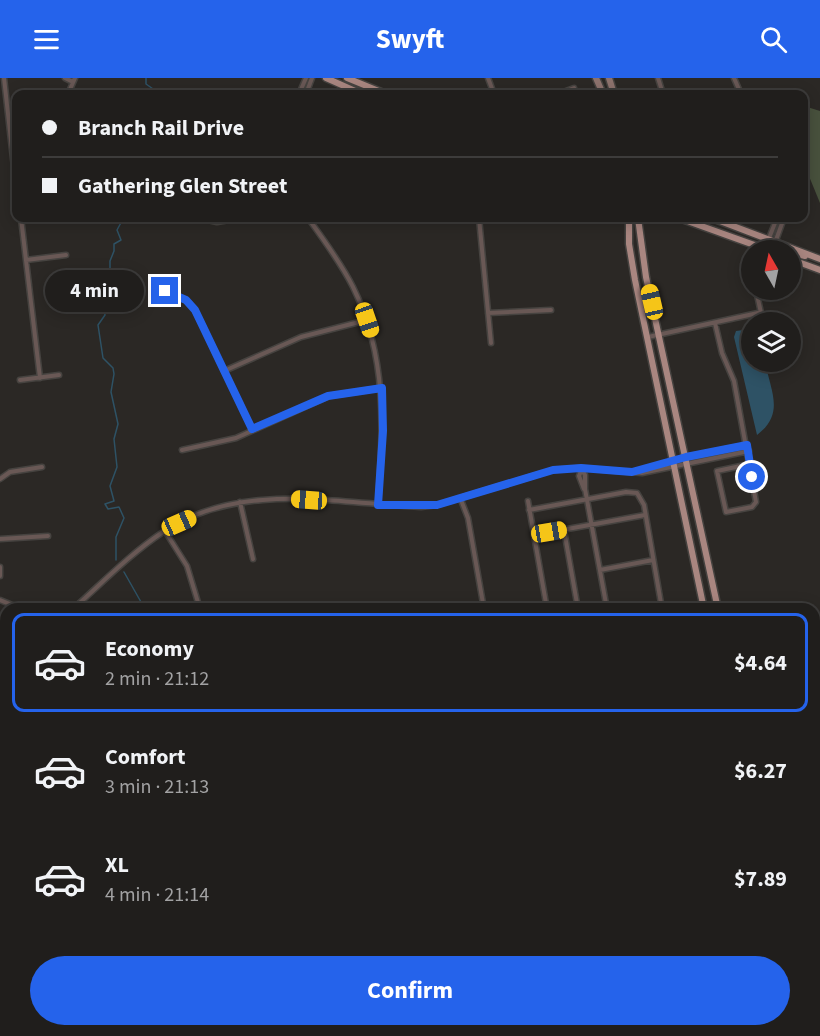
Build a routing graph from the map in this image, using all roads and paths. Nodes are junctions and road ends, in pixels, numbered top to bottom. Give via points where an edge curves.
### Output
1 (4, 78) edge
2 (65, 78) edge
3 (326, 78) edge
4 (347, 78) edge
5 (74, 80) edge
6 (574, 88) dead end
7 (353, 90) edge
8 (376, 90) edge
9 (569, 90) edge
10 (12, 129) edge
11 (21, 222) edge
12 (311, 222) edge
13 (479, 222) edge
14 (629, 222) edge
15 (639, 222) edge
16 (689, 222) edge
17 (723, 222) edge
18 (776, 222) edge
19 (782, 222) edge
20 (772, 239) junction
21 (741, 242) edge
22 (66, 255) dead end
23 (801, 255) edge
24 (26, 260) junction
25 (820, 260) edge
26 (801, 263) edge
27 (820, 270) edge
28 (165, 291) dead end
29 (551, 310) dead end
30 (488, 313) junction
31 (741, 317) edge
32 (367, 320) junction
33 (715, 323) junction
34 (660, 334) junction
35 (647, 337) junction
36 (491, 343) dead end
37 (224, 371) junction
38 (59, 375) dead end
39 (40, 378) junction
40 (20, 380) dead end
41 (382, 388) junction
42 (252, 429) junction
43 (747, 445) junction
44 (182, 450) dead end
45 (749, 451) junction
46 (687, 460) junction
47 (673, 463) junction
48 (750, 464) junction
49 (42, 467) dead end
50 (581, 469) junction
51 (0, 479) edge
52 (461, 500) junction
53 (586, 500) junction
54 (528, 501) dead end
55 (240, 502) junction
56 (378, 505) junction
57 (529, 510) junction
58 (645, 515) junction
59 (591, 524) junction
60 (564, 530) junction
61 (165, 531) junction
62 (534, 535) junction
63 (48, 536) dead end
64 (0, 539) edge
65 (253, 559) dead end
66 (653, 560) junction
67 (0, 567) edge
68 (600, 570) junction
69 (0, 576) edge
70 (80, 603) edge
71 (199, 603) edge
72 (483, 603) edge
73 (546, 603) edge
74 (577, 603) edge
75 (606, 603) edge
76 (661, 603) edge
77 (703, 603) edge
78 (717, 603) edge

1 - 10 street
2 - 5 street
3 - 7 main road
4 - 8 main road
6 - 9 street
11 - 24 street
12 - 32 street via 344,270
13 - 30 street
14 - 35 main road via 632,262
15 - 34 main road via 646,277
16 - 21 main road
17 - 20 main road
18 - 20 street
19 - 20 street
20 - 25 main road
22 - 24 street
23 - 25 main road
24 - 39 street
26 - 27 main road
28 - 37 street via 186,300 195,310
29 - 30 street
30 - 36 street
31 - 33 street
32 - 37 street via 295,339
32 - 41 street
33 - 34 street
33 - 43 street via 734,381
34 - 35 street
34 - 46 main road
35 - 47 main road
37 - 42 street
38 - 39 street
39 - 40 street
41 - 42 street via 328,396
41 - 56 street
42 - 44 street via 217,444
43 - 45 street
43 - 46 street
45 - 46 street
45 - 48 street
46 - 47 street
46 - 78 main road
47 - 50 street via 636,471
47 - 77 main road
48 - 48 street via 755,505 726,512 717,471
49 - 51 street via 10,472
50 - 52 street via 532,475
50 - 53 street via 579,476
52 - 56 street via 421,507
52 - 72 street via 468,518
53 - 57 street
53 - 58 street via 634,492 642,498
53 - 59 street
54 - 57 street
55 - 56 street via 263,498
55 - 61 street via 207,511
55 - 65 street
57 - 62 street
58 - 59 street
58 - 66 street
59 - 60 street
59 - 68 street
60 - 62 street
60 - 74 street
61 - 70 street
61 - 71 street via 187,566
62 - 73 street
63 - 64 street
66 - 68 street
66 - 76 street
67 - 69 street
68 - 75 street

